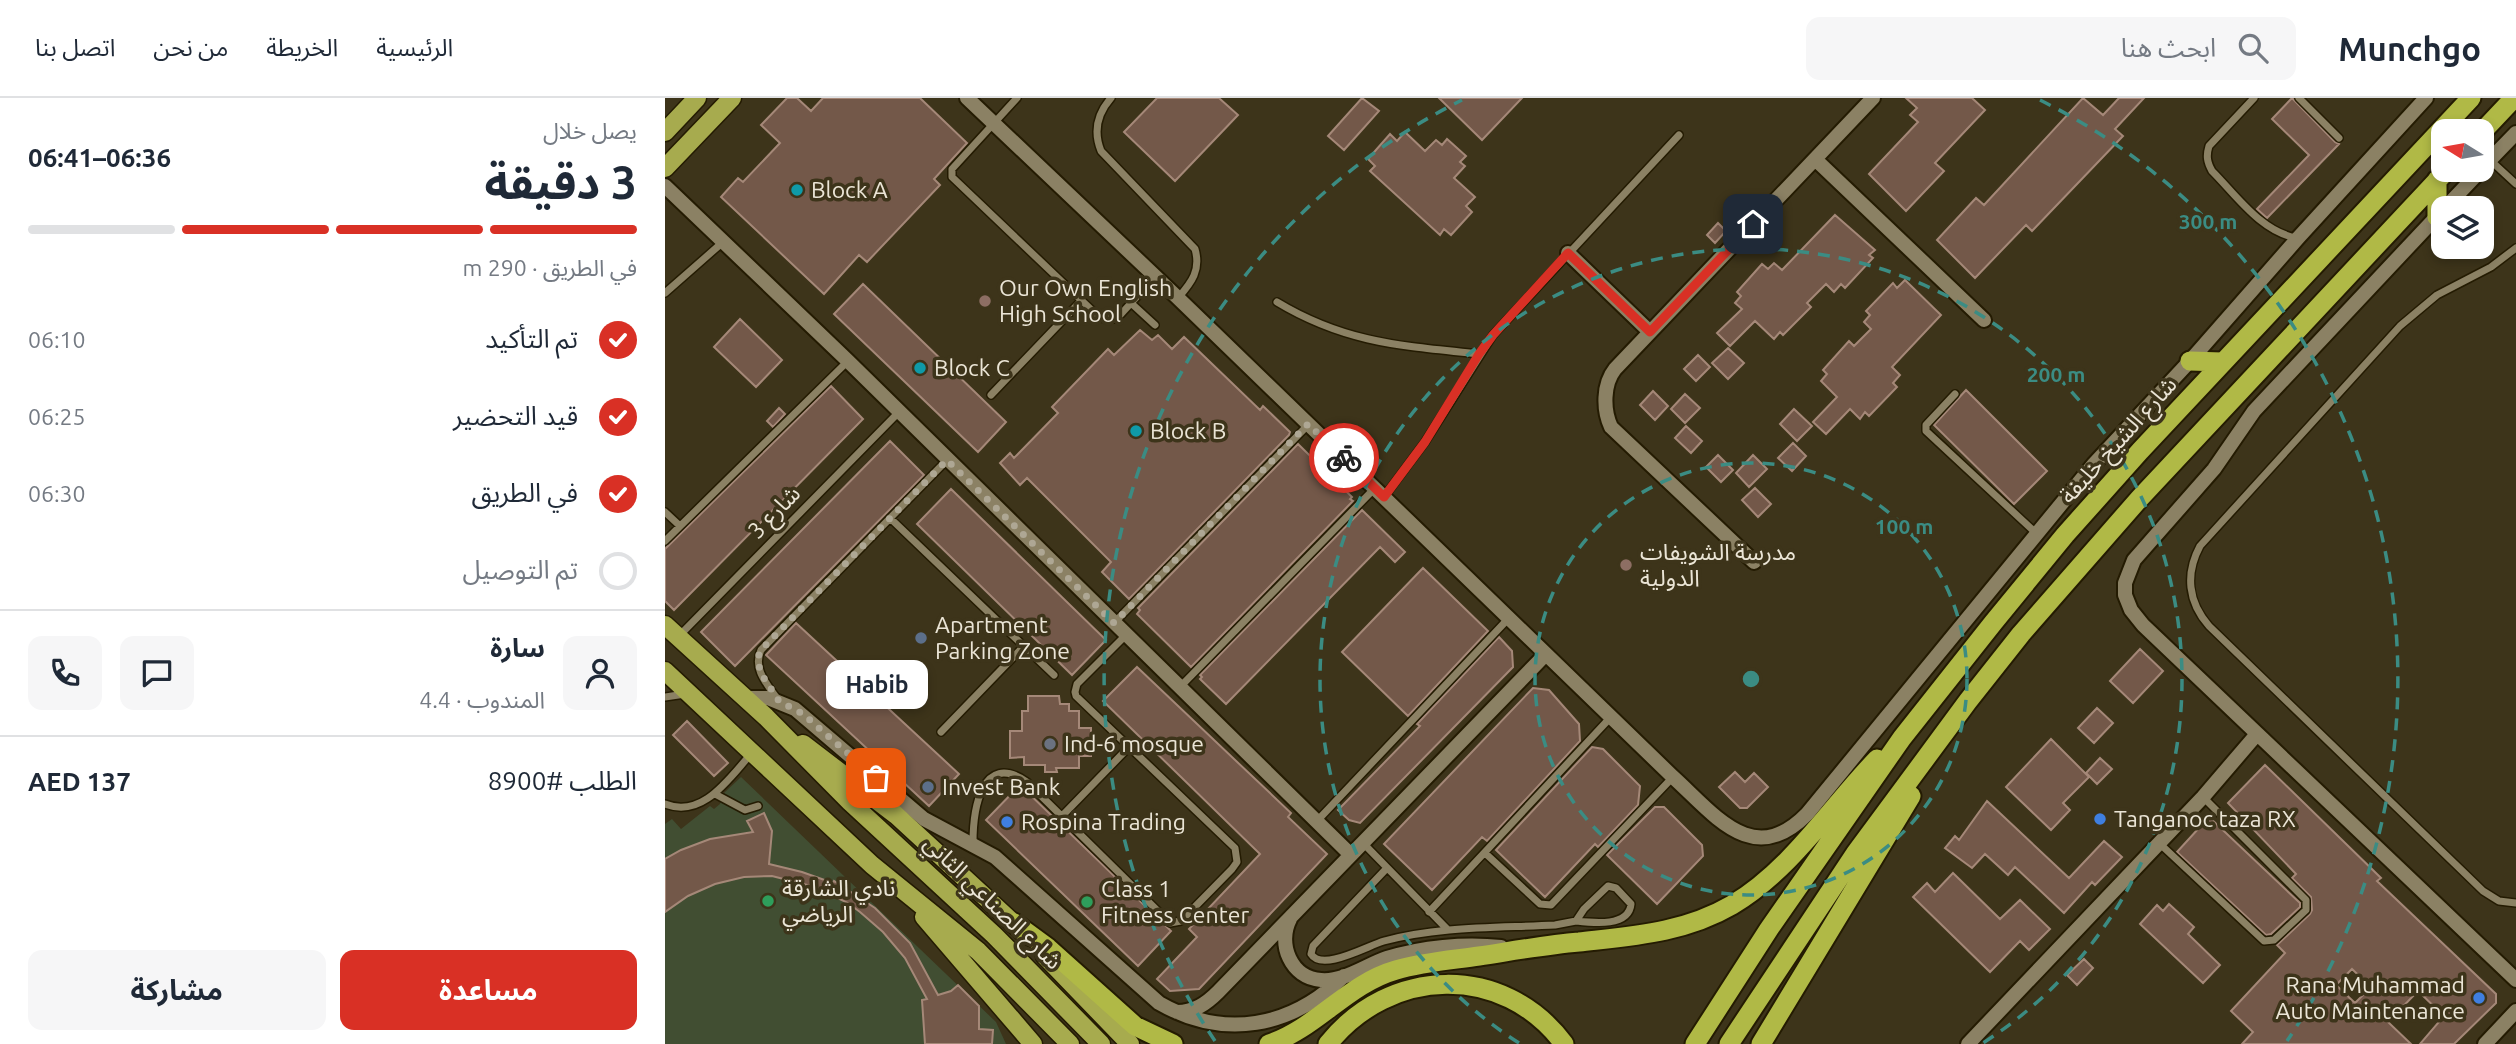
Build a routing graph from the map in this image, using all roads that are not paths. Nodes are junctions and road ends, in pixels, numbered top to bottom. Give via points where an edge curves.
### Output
1 (697, 98) edge
2 (732, 98) edge
3 (967, 98) edge
4 (1017, 98) edge
5 (1111, 98) edge
6 (1873, 98) edge
7 (2254, 98) edge
8 (2299, 98) edge
9 (2426, 98) edge
10 (2471, 98) edge
11 (2514, 98) edge
12 (2494, 119) edge
13 (994, 124) junction
14 (665, 132) edge
15 (2516, 133) edge
16 (1679, 135) dead end
17 (2339, 138) dead end
18 (2494, 156) edge
19 (1815, 159) junction
20 (665, 167) edge
21 (2494, 172) edge
22 (2436, 182) edge
23 (2469, 182) edge
24 (2516, 184) edge
25 (665, 186) edge
26 (2457, 196) edge
27 (2431, 224) edge
28 (2298, 238) junction
29 (723, 241) junction
30 (2516, 248) edge
31 (1568, 253) junction
32 (1155, 277) junction
33 (665, 293) edge
34 (1178, 298) junction
35 (1081, 301) junction
36 (1277, 302) dead end
37 (1131, 303) junction
38 (1984, 320) dead end
39 (1155, 325) dead end
40 (1650, 332) junction
41 (1479, 354) junction
42 (848, 361) junction
43 (2190, 361) junction
44 (2222, 362) junction
45 (1955, 394) dead end
46 (991, 395) dead end
47 (898, 413) junction
48 (1308, 424) junction
49 (947, 460) junction
50 (1379, 492) junction
51 (665, 512) edge
52 (890, 518) junction
53 (680, 526) junction
54 (2036, 534) junction
55 (665, 541) edge
56 (1755, 562) dead end
57 (1508, 620) junction
58 (1114, 623) junction
59 (671, 631) edge
60 (1126, 635) junction
61 (1024, 646) junction
62 (1545, 656) junction
63 (665, 671) edge
64 (1054, 675) dead end
65 (1180, 688) junction
66 (689, 693) junction
67 (665, 697) edge
68 (745, 698) junction
69 (779, 701) junction
70 (766, 717) junction
71 (1610, 718) junction
72 (941, 732) dead end
73 (2257, 734) junction
74 (1902, 738) junction
75 (1129, 747) junction
76 (753, 753) junction
77 (1918, 768) junction
78 (1673, 777) junction
79 (715, 794) junction
80 (2203, 797) junction
81 (665, 804) edge
82 (758, 806) dead end
83 (1063, 815) junction
84 (1317, 821) junction
85 (973, 843) junction
86 (1363, 843) junction
87 (2159, 843) junction
88 (1485, 853) junction
89 (1351, 855) junction
90 (872, 864) junction
91 (1387, 868) junction
92 (2516, 903) edge
93 (1295, 912) junction
94 (1429, 912) junction
95 (1576, 921) junction
96 (1014, 923) junction
97 (1448, 930) junction
98 (1517, 949) junction
99 (1344, 976) junction
100 (2516, 980) edge
101 (2516, 1011) edge
102 (1175, 1012) junction
103 (1033, 1044) edge
104 (1070, 1044) edge
105 (1101, 1044) edge
106 (1130, 1044) edge
107 (1173, 1044) edge
108 (1269, 1044) edge
109 (1328, 1044) edge
110 (1563, 1044) edge
111 (1695, 1044) edge
112 (1729, 1044) edge
113 (1761, 1044) edge
114 (1968, 1044) edge
115 (2485, 1044) edge

1 - 14 main road
2 - 20 main road
3 - 13 street
4 - 13 lane
5 - 34 lane via 1097,121 1101,151 1195,249 1197,271
6 - 19 street
7 - 28 lane via 2210,146 2208,163 2264,223
8 - 17 lane
9 - 28 street
10 - 44 highway, شارع الشيخ خليفة
11 - 12 highway
13 - 32 street
13 - 35 lane via 953,169 952,177
15 - 18 street
16 - 31 lane
19 - 38 street
19 - 40 street
21 - 24 lane
22 - 77 highway via 2083,562
23 - 26 street
25 - 29 street
27 - 73 street via 2254,411 2214,469 2134,560 2125,583 2131,610 2143,625
28 - 43 street
29 - 33 lane
29 - 42 street
30 - 92 lane via 2491,267 2437,295 2400,326 2206,539 2195,555 2190,576 2192,598 2209,626 2483,891 2499,901
31 - 40 street
31 - 41 lane
32 - 34 street
32 - 37 lane
34 - 48 street
35 - 37 lane via 1107,320 1115,319
35 - 46 lane
36 - 41 lane via 1321,326 1369,341
37 - 39 lane
40 - 56 street via 1611,374 1606,387 1608,420 1616,433
41 - 50 lane via 1425,442
42 - 47 street
42 - 53 lane
43 - 44 highway
43 - 54 street
44 - 74 highway, شارع الشيخ خليفة via 2065,535
45 - 54 lane via 1926,430
47 - 49 street
47 - 59 lane, شارع 3
48 - 50 street
48 - 58 lane
49 - 52 lane
49 - 58 street
50 - 57 street
50 - 65 lane
51 - 53 lane
52 - 61 lane
52 - 69 lane via 761,650 760,672
53 - 55 lane
54 - 78 street via 1795,826 1766,838 1741,834
57 - 62 street
57 - 84 lane
58 - 60 street
59 - 68 main road, شارع الصناعي الثاني
60 - 65 street
60 - 75 lane via 1077,684 1075,692
61 - 64 lane
61 - 72 lane
62 - 71 street
62 - 86 street
63 - 66 main road, شارع الصناعي الثاني
65 - 84 street
66 - 67 lane
66 - 76 main road, شارع الصناعي الثاني
68 - 69 street
68 - 70 main road, شارع الصناعي الثاني
69 - 85 street via 803,714 923,819
70 - 96 main road via 895,815
70 - 105 main road, شارع الصناعي الثاني
71 - 78 street
71 - 88 lane
73 - 80 street
73 - 100 street
74 - 98 highway via 1859,777 1778,868 1756,888 1707,918 1651,934
74 - 111 highway, شارع الشيخ خليفة
75 - 83 lane
75 - 83 lane via 1235,848 1237,862 1232,869 1181,921 1170,923
76 - 79 lane
76 - 90 main road, شارع الصناعي الثاني
77 - 112 highway
77 - 113 highway via 1911,797
78 - 88 lane via 1552,905 1540,904
79 - 81 lane via 687,807
79 - 82 lane via 745,810
80 - 87 street
80 - 87 lane via 2306,900 2306,910 2274,940 2264,941
83 - 85 lane via 1018,776 999,773 984,785
84 - 89 street
85 - 102 street via 1006,865 1159,1003
86 - 89 street
86 - 91 lane
87 - 114 street
88 - 94 lane
89 - 93 street
90 - 103 main road via 912,903
90 - 104 main road, شارع الصناعي الثاني via 978,951
91 - 94 lane
91 - 97 lane via 1313,946 1313,958 1330,961 1383,942
93 - 99 street via 1285,932 1293,965 1311,978
93 - 102 street via 1209,1001 1187,1012
94 - 97 lane
95 - 95 lane via 1621,920 1631,904 1608,886
95 - 97 lane
96 - 106 main road
96 - 107 highway via 1126,1019
98 - 99 street via 1477,945 1411,952
98 - 108 highway via 1419,964 1370,979 1309,1024
99 - 102 street via 1314,1001 1257,1023 1215,1024
101 - 115 street
109 - 110 highway via 1340,1028 1379,1000 1425,985 1448,984 1471,986 1517,1002

